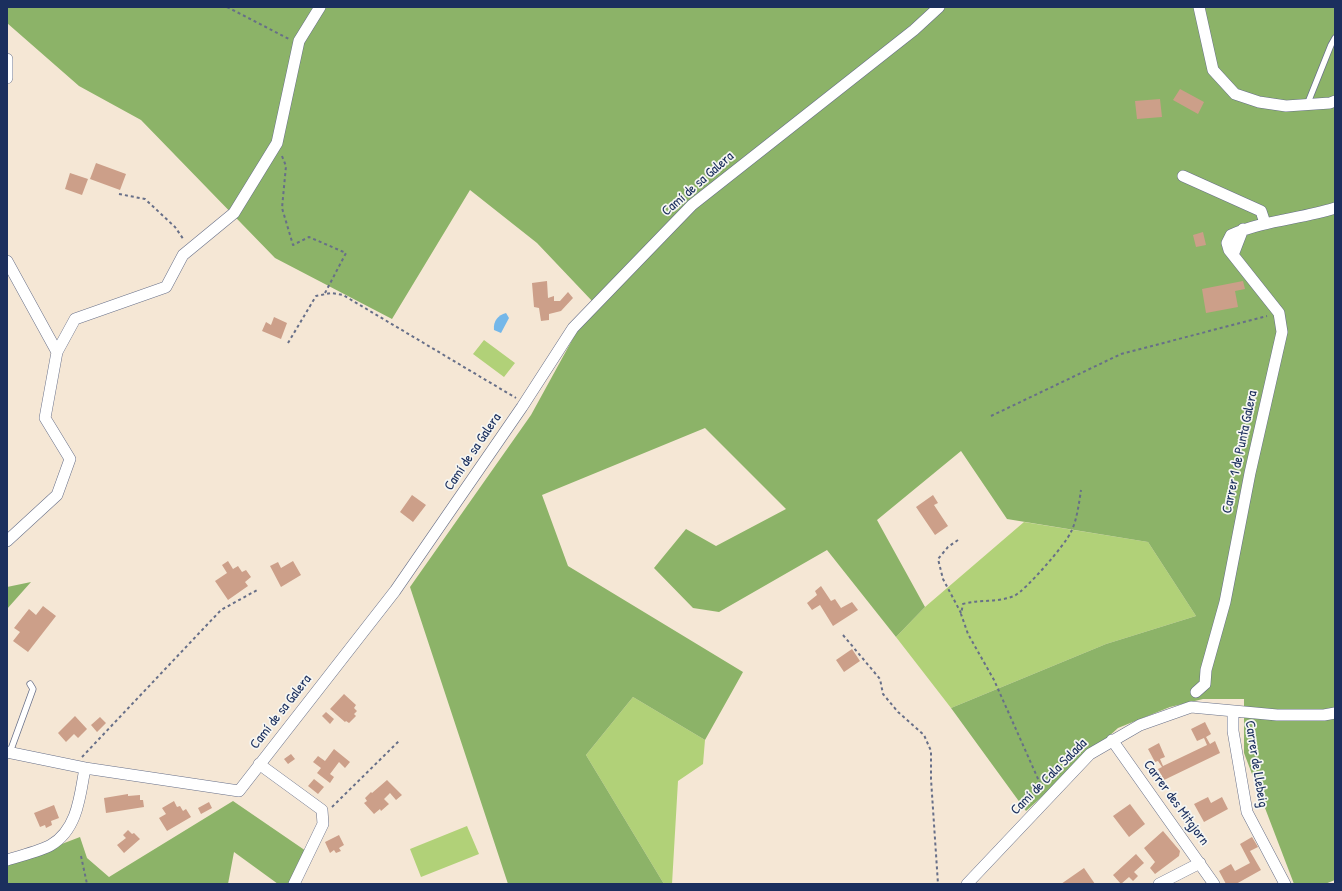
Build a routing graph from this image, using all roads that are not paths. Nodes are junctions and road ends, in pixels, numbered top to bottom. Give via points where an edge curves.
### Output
1 (320, 7) edge
2 (939, 7) edge
3 (1200, 7) edge
4 (1335, 38) edge
5 (7, 59) edge
6 (7, 78) edge
7 (1335, 100) edge
8 (1307, 105) junction
9 (1182, 176) dead end
10 (1335, 208) edge
11 (1265, 223) junction
12 (7, 261) edge
13 (57, 352) junction
14 (7, 541) edge
15 (30, 684) dead end
16 (1192, 707) junction
17 (1233, 712) junction
18 (1335, 713) edge
19 (1112, 740) junction
20 (8, 752) edge
21 (259, 764) junction
22 (80, 766) junction
23 (7, 860) edge
24 (1200, 863) junction
25 (294, 884) edge
26 (967, 884) edge
27 (1159, 884) edge
28 (1214, 884) edge
29 (1285, 884) edge

1 - 13 street via 300,41 277,144 234,213 183,255 166,287 76,319
2 - 21 street, Camí de sa Galera via 914,30 692,205 573,328 395,591
3 - 8 street via 1213,70 1235,94 1259,102 1286,106
4 - 8 lane
5 - 6 street
7 - 8 street
9 - 11 street via 1262,211
10 - 11 street via 1313,215
11 - 16 street, Carrer 1 de Punta Galera via 1231,235 1227,243 1229,250 1279,313 1282,332 1250,472 1225,602 1206,670 1197,683
12 - 13 street
13 - 14 street via 45,418 70,459 57,495
15 - 20 lane via 33,689
16 - 17 street, Camí de Cala Salada
16 - 19 street, Camí de Cala Salada via 1140,725
17 - 18 street, Camí de Cala Salada via 1301,716
17 - 29 street, Carrer de Llebeig via 1233,731 1247,812
19 - 24 street, Carrer des Mitgjorn
19 - 26 street, Camí de Cala Salada via 1090,754
20 - 22 street, Camí de sa Galera
21 - 22 street, Camí de sa Galera via 239,790
21 - 25 street via 322,810 323,824
22 - 23 street via 78,806 70,827 51,845
24 - 27 street
24 - 28 street, Carrer des Mitgjorn

